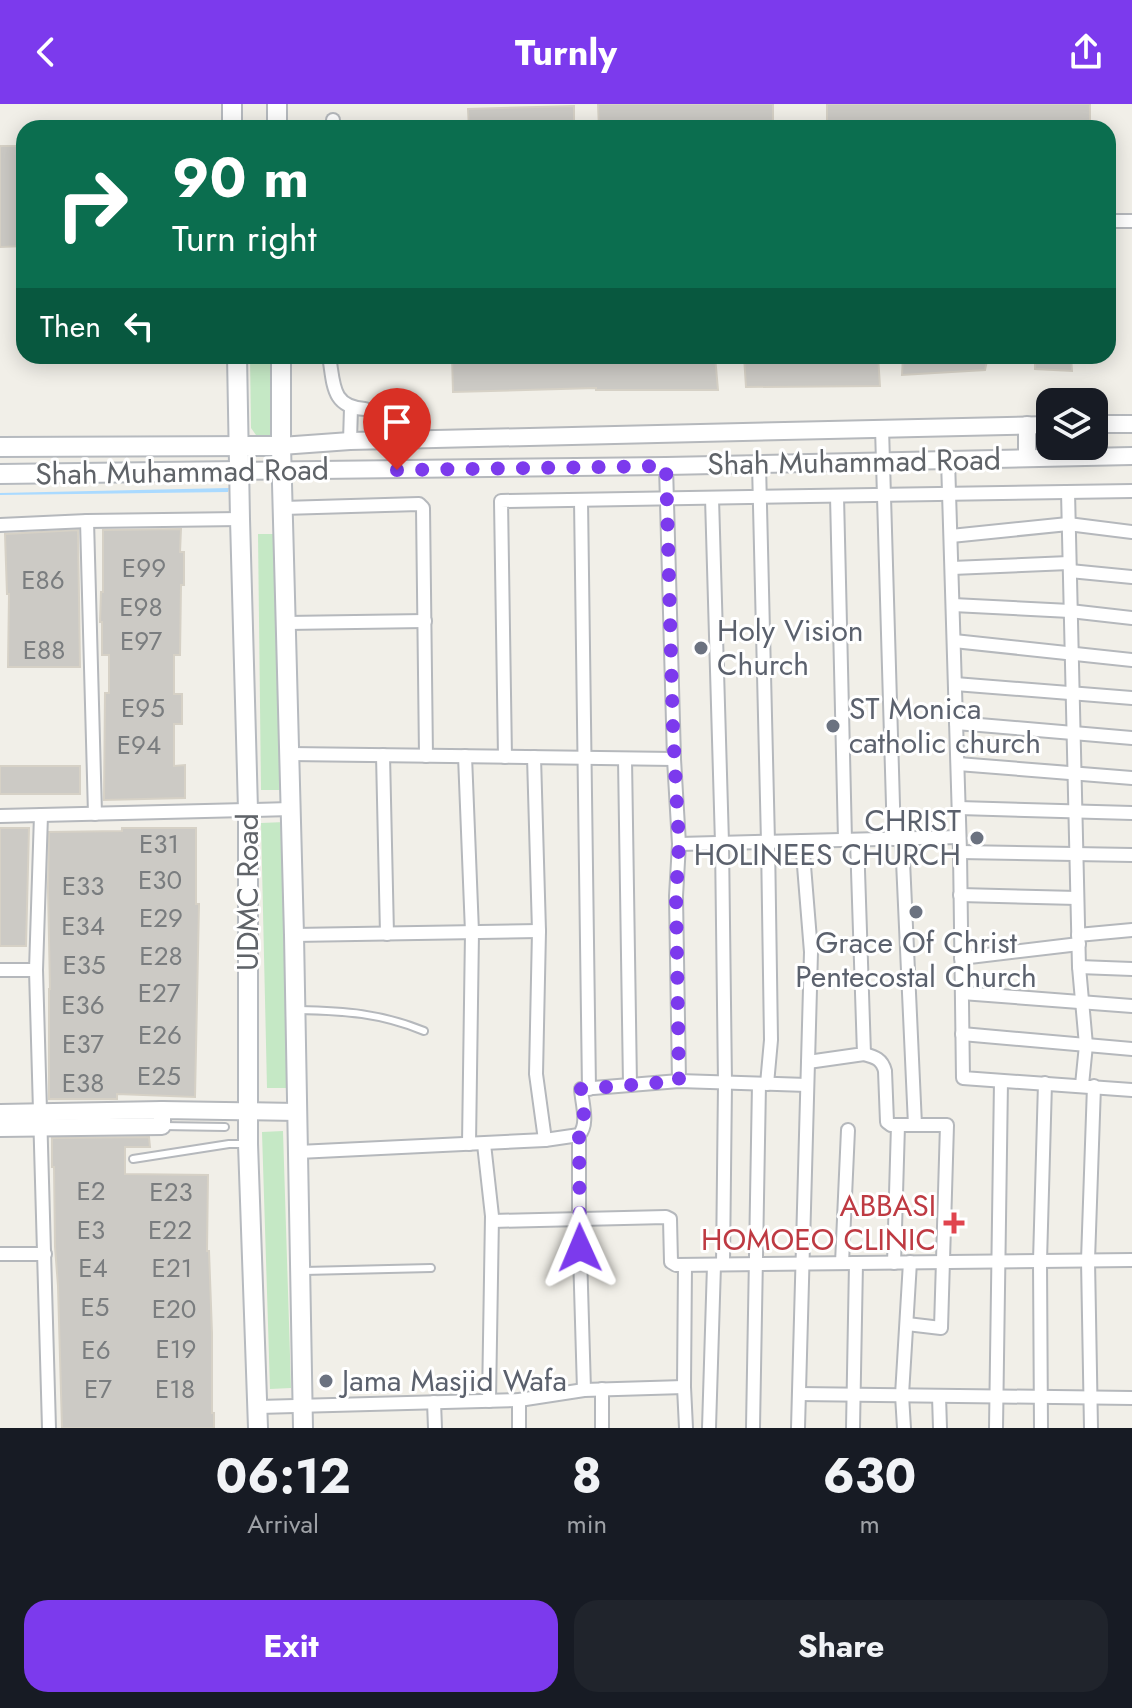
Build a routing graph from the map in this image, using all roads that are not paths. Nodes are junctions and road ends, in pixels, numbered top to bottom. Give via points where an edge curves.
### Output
1 (237, 364) edge
2 (281, 364) edge
3 (330, 364) edge
4 (1108, 424) edge
5 (1132, 424) edge
6 (1027, 425) junction
7 (1036, 425) edge
8 (882, 428) junction
9 (343, 441) junction
10 (213, 446) junction
11 (281, 446) junction
12 (0, 447) edge
13 (239, 447) junction
14 (1132, 456) edge
15 (1027, 458) junction
16 (948, 460) junction
17 (883, 461) junction
18 (759, 464) junction
19 (666, 466) junction
20 (216, 471) junction
21 (240, 471) junction
22 (283, 471) junction
23 (338, 471) junction
24 (0, 474) edge
25 (1132, 491) edge
26 (1068, 492) junction
27 (949, 494) junction
28 (885, 495) junction
29 (837, 496) junction
30 (760, 497) junction
31 (712, 498) junction
32 (666, 499) junction
33 (581, 500) junction
34 (283, 508) junction
35 (240, 519) junction
36 (87, 521) junction
37 (1068, 524) junction
38 (0, 525) edge
39 (1132, 532) edge
40 (951, 536) junction
41 (1069, 567) junction
42 (952, 568) junction
43 (1132, 577) edge
44 (953, 605) junction
45 (1070, 611) junction
46 (1132, 618) edge
47 (425, 621) junction
48 (286, 623) junction
49 (954, 641) junction
50 (1073, 654) junction
51 (1132, 660) edge
52 (955, 684) junction
53 (1074, 694) junction
54 (1132, 698) edge
55 (956, 723) junction
56 (1074, 733) junction
57 (1132, 738) edge
58 (290, 754) junction
59 (383, 755) junction
60 (426, 756) junction
61 (465, 756) junction
62 (505, 757) junction
63 (534, 757) junction
64 (585, 758) junction
65 (625, 759) junction
66 (674, 759) junction
67 (958, 764) junction
68 (1074, 774) junction
69 (1132, 778) edge
70 (959, 808) junction
71 (291, 809) junction
72 (248, 810) junction
73 (1076, 811) junction
74 (1132, 813) edge
75 (95, 814) junction
76 (41, 815) junction
77 (0, 816) edge
78 (959, 837) junction
79 (898, 839) junction
80 (851, 840) junction
81 (802, 841) junction
82 (768, 842) junction
83 (722, 843) junction
84 (679, 844) junction
85 (960, 852) junction
86 (1076, 854) junction
87 (1132, 855) edge
88 (960, 895) junction
89 (1077, 898) junction
90 (1132, 930) edge
91 (539, 931) junction
92 (472, 932) junction
93 (387, 934) junction
94 (294, 935) junction
95 (1078, 939) junction
96 (961, 958) junction
97 (1079, 967) junction
98 (1132, 969) edge
99 (0, 970) edge
100 (36, 970) junction
101 (962, 993) junction
102 (1083, 1002) junction
103 (1132, 1006) edge
104 (294, 1010) junction
105 (424, 1031) dead end
106 (962, 1034) junction
107 (1086, 1045) junction
108 (1132, 1049) edge
109 (864, 1054) junction
110 (808, 1062) junction
111 (679, 1081) junction
112 (1001, 1081) junction
113 (725, 1083) junction
114 (1045, 1083) junction
115 (763, 1084) junction
116 (630, 1085) junction
117 (807, 1085) junction
118 (1088, 1086) junction
119 (589, 1089) junction
120 (1132, 1090) edge
121 (248, 1111) junction
122 (297, 1112) junction
123 (0, 1113) edge
124 (162, 1118) junction
125 (40, 1119) junction
126 (898, 1125) junction
127 (915, 1125) junction
128 (225, 1127) dead end
129 (0, 1128) edge
130 (848, 1130) dead end
131 (579, 1135) junction
132 (545, 1140) junction
133 (248, 1144) junction
134 (469, 1144) junction
135 (484, 1144) junction
136 (298, 1152) junction
137 (133, 1159) dead end
138 (579, 1219) junction
139 (492, 1221) junction
140 (0, 1254) edge
141 (45, 1254) junction
142 (1088, 1260) junction
143 (1132, 1260) edge
144 (1040, 1261) junction
145 (910, 1262) junction
146 (943, 1262) junction
147 (998, 1262) junction
148 (842, 1263) junction
149 (856, 1263) junction
150 (894, 1263) junction
151 (757, 1264) junction
152 (803, 1264) junction
153 (685, 1265) junction
154 (718, 1265) junction
155 (431, 1268) dead end
156 (300, 1271) junction
157 (907, 1324) junction
158 (684, 1387) junction
159 (602, 1389) junction
160 (584, 1390) junction
161 (799, 1394) junction
162 (853, 1395) junction
163 (902, 1395) junction
164 (939, 1396) junction
165 (997, 1396) junction
166 (1040, 1397) junction
167 (1091, 1398) junction
168 (1132, 1398) edge
169 (519, 1400) junction
170 (489, 1401) junction
171 (434, 1402) junction
172 (302, 1405) junction
173 (258, 1407) junction
174 (49, 1428) edge
175 (258, 1428) edge
176 (303, 1428) edge
177 (435, 1428) edge
178 (519, 1428) edge
179 (602, 1428) edge
180 (686, 1428) edge
181 (709, 1428) edge
182 (753, 1428) edge
183 (798, 1428) edge
184 (853, 1428) edge
185 (904, 1428) edge
186 (940, 1428) edge
187 (996, 1428) edge
188 (1041, 1428) edge
189 (1091, 1428) edge

1 - 13 main road, UDMC Road
2 - 11 main road, UDMC Road
3 - 9 street via 339,398 358,409
4 - 5 street
6 - 7 street, Shah Muhammad Road
6 - 8 street, Shah Muhammad Road
6 - 15 street
8 - 9 street, Shah Muhammad Road
8 - 17 street
9 - 11 street, Shah Muhammad Road
9 - 23 street via 328,449 329,464
10 - 12 main road, Shah Muhammad Road
10 - 13 main road, Shah Muhammad Road
10 - 20 street via 224,458
11 - 13 main road, Shah Muhammad Road
11 - 22 main road, UDMC Road
13 - 21 main road, UDMC Road
14 - 15 street, Shah Muhammad Road
15 - 16 street, Shah Muhammad Road
16 - 17 street, Shah Muhammad Road
16 - 27 street
17 - 18 street, Shah Muhammad Road
17 - 28 street
18 - 19 street, Shah Muhammad Road
18 - 30 street
19 - 23 street, Shah Muhammad Road
19 - 32 street
20 - 21 main road, Shah Muhammad Road
20 - 24 main road, Shah Muhammad Road
21 - 22 street, Shah Muhammad Road
21 - 35 main road, UDMC Road
22 - 23 street, Shah Muhammad Road
22 - 34 main road, UDMC Road
25 - 26 street
26 - 27 street
26 - 37 street
27 - 28 street
27 - 40 street
28 - 29 street
28 - 79 street
29 - 30 street
29 - 80 street
30 - 31 street
30 - 82 street
31 - 32 street
31 - 83 street
32 - 33 street
32 - 66 street
33 - 62 street via 501,501
33 - 64 street
34 - 47 street via 421,505
34 - 48 main road, UDMC Road
35 - 36 street
35 - 72 main road, UDMC Road
36 - 38 street
36 - 75 street
37 - 39 street
37 - 40 street
37 - 41 street
40 - 42 street
41 - 42 street
41 - 43 street
41 - 45 street
42 - 44 street
44 - 45 street
44 - 49 street
45 - 46 street
45 - 50 street
47 - 48 street
47 - 60 street
48 - 58 main road, UDMC Road
49 - 50 street
49 - 52 street
50 - 51 street
50 - 53 street
52 - 53 street
52 - 55 street
53 - 54 street
53 - 56 street
55 - 56 street
55 - 67 street
56 - 57 street
56 - 68 street
58 - 59 street
58 - 71 main road, UDMC Road
59 - 60 street
59 - 93 street
60 - 61 street
61 - 62 street
61 - 92 street
62 - 63 street
63 - 64 street
63 - 91 street
64 - 65 street
64 - 119 street
65 - 66 street
65 - 116 street
66 - 84 street
67 - 68 street
67 - 70 street
68 - 69 street
68 - 73 street
70 - 73 street
70 - 78 street
71 - 72 street
71 - 94 main road, UDMC Road
72 - 75 street
72 - 121 main road, UDMC Road
73 - 74 street
73 - 86 street
75 - 76 street
76 - 77 street
76 - 100 street
78 - 79 street
78 - 85 street
79 - 80 street
79 - 127 street
80 - 81 street
80 - 109 street
81 - 82 street
81 - 110 street via 811,952
82 - 83 street
82 - 115 street via 771,1040
83 - 84 street
83 - 113 street
84 - 111 street
85 - 86 street
85 - 88 street
86 - 87 street
86 - 89 street
88 - 89 street
88 - 96 street
89 - 95 street
90 - 95 street
91 - 92 street
91 - 132 street via 536,1074
92 - 93 street
92 - 134 street
93 - 94 street
94 - 104 main road, UDMC Road
95 - 96 street
95 - 97 street
96 - 101 street
97 - 98 street
97 - 102 street
99 - 100 street
100 - 125 street
101 - 102 street
101 - 106 street
102 - 103 street
102 - 107 street
104 - 105 lane via 378,1016
104 - 122 main road, UDMC Road
106 - 107 street
106 - 112 street via 963,1078
107 - 108 street
107 - 118 street
109 - 110 street
109 - 126 street via 883,1064 887,1122
110 - 117 street
111 - 113 street
111 - 116 street
112 - 114 street
112 - 147 street
113 - 115 street
113 - 154 street
114 - 118 street
114 - 144 street
115 - 117 street
115 - 151 street
116 - 119 street
117 - 152 street
118 - 120 street
118 - 142 street
119 - 131 street via 581,1089 585,1126
121 - 122 street
121 - 124 street
121 - 133 main road, UDMC Road
122 - 136 main road, UDMC Road
123 - 125 street
124 - 125 street
124 - 128 lane
125 - 129 street
125 - 141 street
126 - 127 street
126 - 150 street
127 - 146 street via 947,1125
130 - 148 street
131 - 132 street
131 - 138 street
132 - 135 street
133 - 137 lane
133 - 173 main road, UDMC Road
134 - 135 street
134 - 136 street
135 - 139 street
136 - 156 main road, UDMC Road
138 - 139 street
138 - 153 street via 666,1217 671,1262
138 - 160 street
139 - 170 street
140 - 141 street
141 - 174 street
142 - 143 street
142 - 144 street
142 - 167 street
144 - 147 street
144 - 166 street
145 - 146 street
145 - 150 street
145 - 157 street
146 - 147 street
146 - 157 street via 941,1328
147 - 165 street
148 - 149 street
148 - 152 street
149 - 150 street
149 - 162 street
151 - 152 street
151 - 154 street
151 - 182 street
152 - 161 street
153 - 154 street
153 - 158 street
154 - 181 street
155 - 156 lane
156 - 172 main road, UDMC Road
157 - 163 street
158 - 159 street
158 - 180 street
159 - 160 street
159 - 179 street
160 - 169 street
161 - 162 street
161 - 183 street
162 - 163 street
162 - 184 street
163 - 164 street
163 - 185 street
164 - 165 street
164 - 186 street
165 - 166 street
165 - 187 street
166 - 167 street
166 - 188 street
167 - 168 street
167 - 189 street
169 - 170 street
169 - 178 street
170 - 171 street
171 - 172 street
171 - 177 street
172 - 173 street
172 - 176 main road, UDMC Road
173 - 175 main road, UDMC Road

